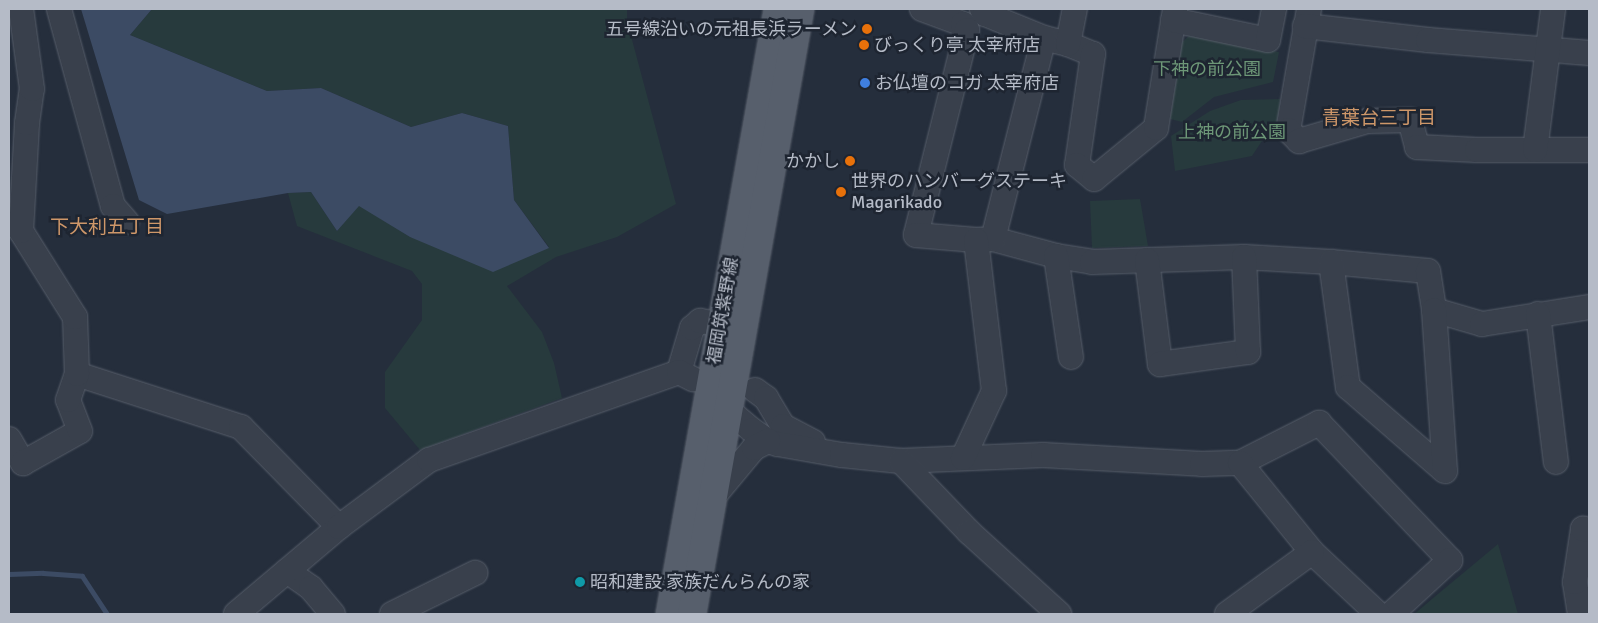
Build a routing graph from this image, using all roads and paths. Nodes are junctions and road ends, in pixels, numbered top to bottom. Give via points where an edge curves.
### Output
1 (21, 9) edge
2 (59, 9) edge
3 (778, 9) edge
4 (800, 9) edge
5 (922, 9) edge
6 (982, 9) edge
7 (1075, 9) edge
8 (1274, 9) edge
9 (1553, 9) edge
10 (1174, 14) edge
11 (1307, 18) edge
12 (1044, 38) junction
13 (1068, 44) junction
14 (1548, 50) junction
15 (1589, 53) edge
16 (18, 122) edge
17 (1536, 150) junction
18 (1589, 150) edge
19 (127, 222) dead end
20 (985, 239) junction
21 (1056, 256) junction
22 (1244, 257) junction
23 (1147, 260) junction
24 (1331, 262) junction
25 (1589, 307) edge
26 (1434, 310) junction
27 (1538, 314) junction
28 (720, 324) junction
29 (1071, 356) dead end
30 (77, 374) junction
31 (755, 390) dead end
32 (728, 410) junction
33 (9, 439) edge
34 (768, 440) junction
35 (842, 455) junction
36 (963, 458) junction
37 (902, 461) junction
38 (1556, 462) dead end
39 (1240, 464) junction
40 (714, 496) junction
41 (339, 527) junction
42 (1589, 530) edge
43 (1312, 552) junction
44 (287, 571) junction
45 (475, 574) dead end
46 (1582, 583) edge
47 (236, 614) edge
48 (333, 614) edge
49 (392, 614) edge
50 (670, 614) edge
51 (692, 614) edge
52 (1059, 614) edge
53 (1227, 614) edge
54 (1378, 614) edge
55 (1391, 614) edge
56 (1580, 614) edge

1 - 16 street via 32,89
2 - 19 street via 113,206
3 - 28 main road, 福岡筑紫野線
4 - 32 main road, 福岡筑紫野線
5 - 20 street via 963,24 967,30 916,235
6 - 12 street via 985,14
7 - 13 street
8 - 10 street via 1268,40
9 - 14 street
10 - 13 street via 1156,128 1094,179 1077,165 1093,54
11 - 14 street
11 - 17 street via 1288,130 1299,141 1367,121 1410,120 1417,146
12 - 13 street
12 - 20 street
14 - 15 street
14 - 17 street
16 - 30 street via 21,231 75,317
17 - 18 street
20 - 21 street
20 - 36 street via 994,391
21 - 23 street via 1092,262
21 - 29 street
22 - 23 street
22 - 23 street via 1248,352 1160,364
22 - 24 street
24 - 26 street via 1428,271
24 - 26 street via 1348,387 1445,471
25 - 27 street
26 - 27 street via 1482,324
27 - 38 street
28 - 41 street via 700,321 692,328 686,375 428,460
28 - 50 main road, 福岡筑紫野線
30 - 33 street via 68,400 80,431 23,463
30 - 41 street via 240,428
31 - 35 street via 766,398 783,426 792,433
32 - 34 street
32 - 40 main road, 福岡筑紫野線
34 - 35 street
34 - 40 street via 754,448
35 - 37 street
36 - 37 street
36 - 39 street via 1043,455
37 - 52 street via 969,532
39 - 43 street
39 - 55 street via 1319,423 1450,560
40 - 51 main road, 福岡筑紫野線
41 - 44 street
42 - 46 street via 1583,529
43 - 53 street
43 - 54 street
44 - 47 street
44 - 48 street via 311,588
45 - 49 street
46 - 56 street

